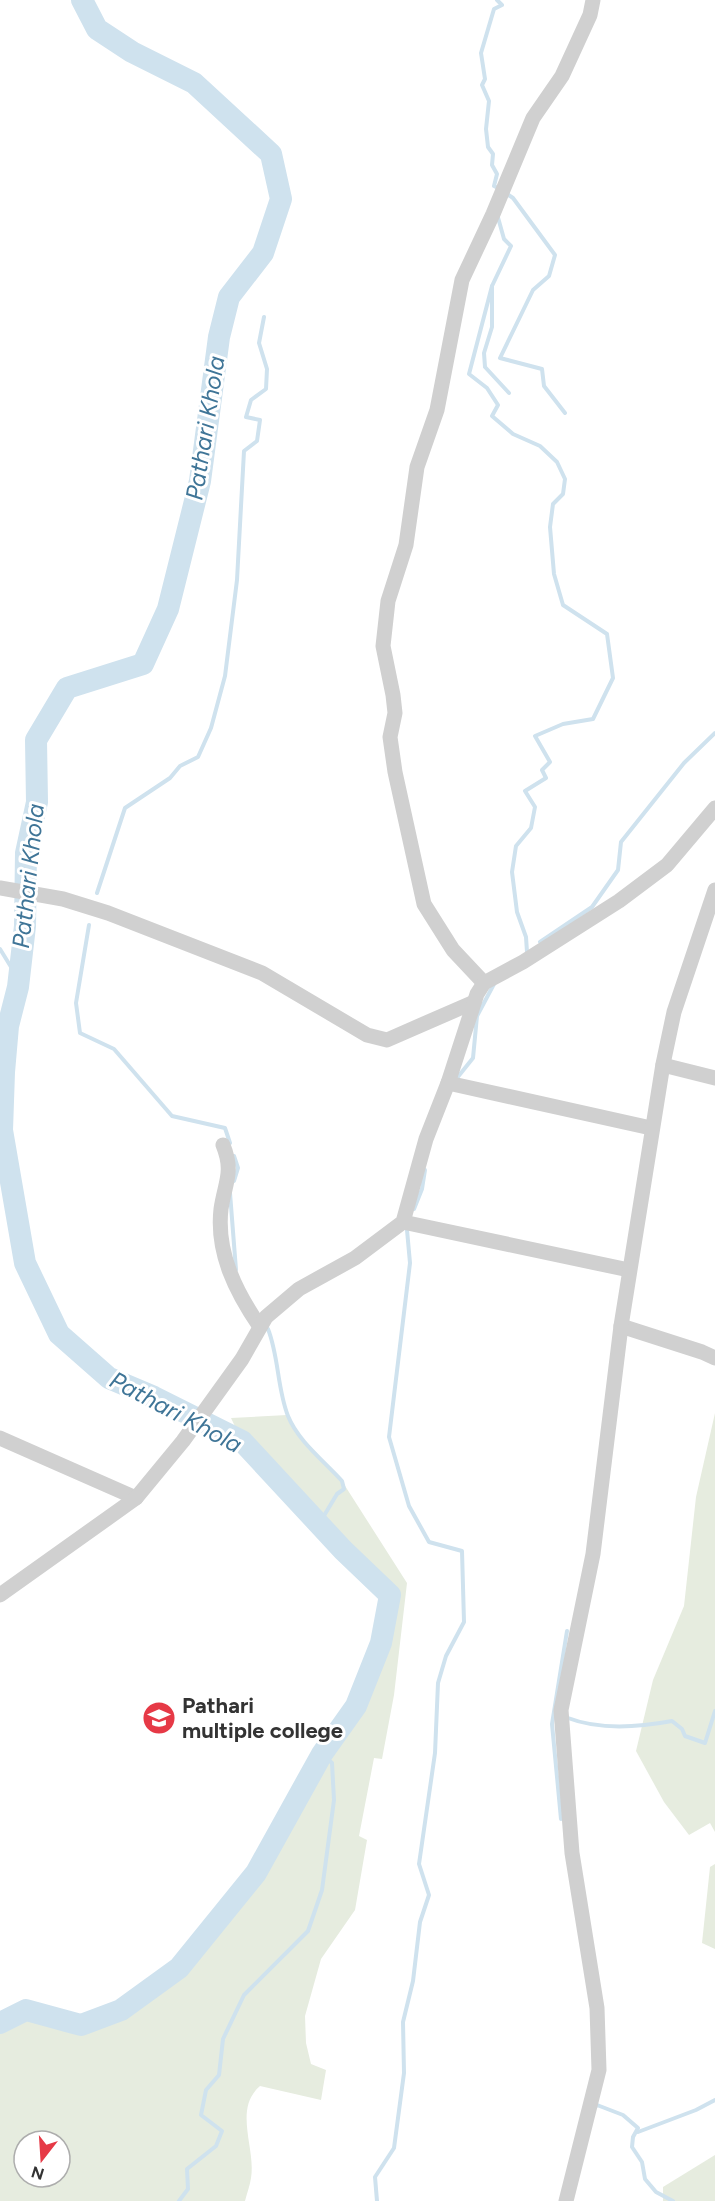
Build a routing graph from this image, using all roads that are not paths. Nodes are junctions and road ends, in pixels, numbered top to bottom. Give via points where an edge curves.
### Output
1 (593, 0) edge
2 (715, 808) edge
3 (0, 888) edge
4 (715, 890) edge
5 (484, 983) junction
6 (474, 1002) junction
7 (663, 1065) junction
8 (715, 1078) edge
9 (448, 1083) junction
10 (651, 1128) junction
11 (223, 1145) dead end
12 (403, 1222) junction
13 (629, 1270) junction
14 (621, 1326) junction
15 (260, 1327) junction
16 (715, 1358) edge
17 (0, 1438) edge
18 (136, 1498) junction
19 (0, 1595) edge
20 (566, 2201) edge

1 - 5 street via 562,76 533,118 462,280 437,410 417,466 406,545 388,601 383,646 395,713 390,737 395,772 424,904 453,950
2 - 5 street via 659,871 523,962
3 - 6 street via 63,899 108,913 262,973 367,1035 387,1040
4 - 7 street via 674,1012
5 - 6 street
6 - 9 street
7 - 8 street
7 - 10 street
9 - 10 street
9 - 12 street via 426,1139
10 - 13 street
11 - 15 street via 230,1165 221,1208 223,1245 233,1285
12 - 13 street
12 - 15 street via 355,1258 299,1289
13 - 14 street
14 - 16 street
14 - 20 street via 593,1554 561,1710 572,1853 597,2008 599,2070
15 - 18 street via 183,1441
17 - 18 street
18 - 19 street

